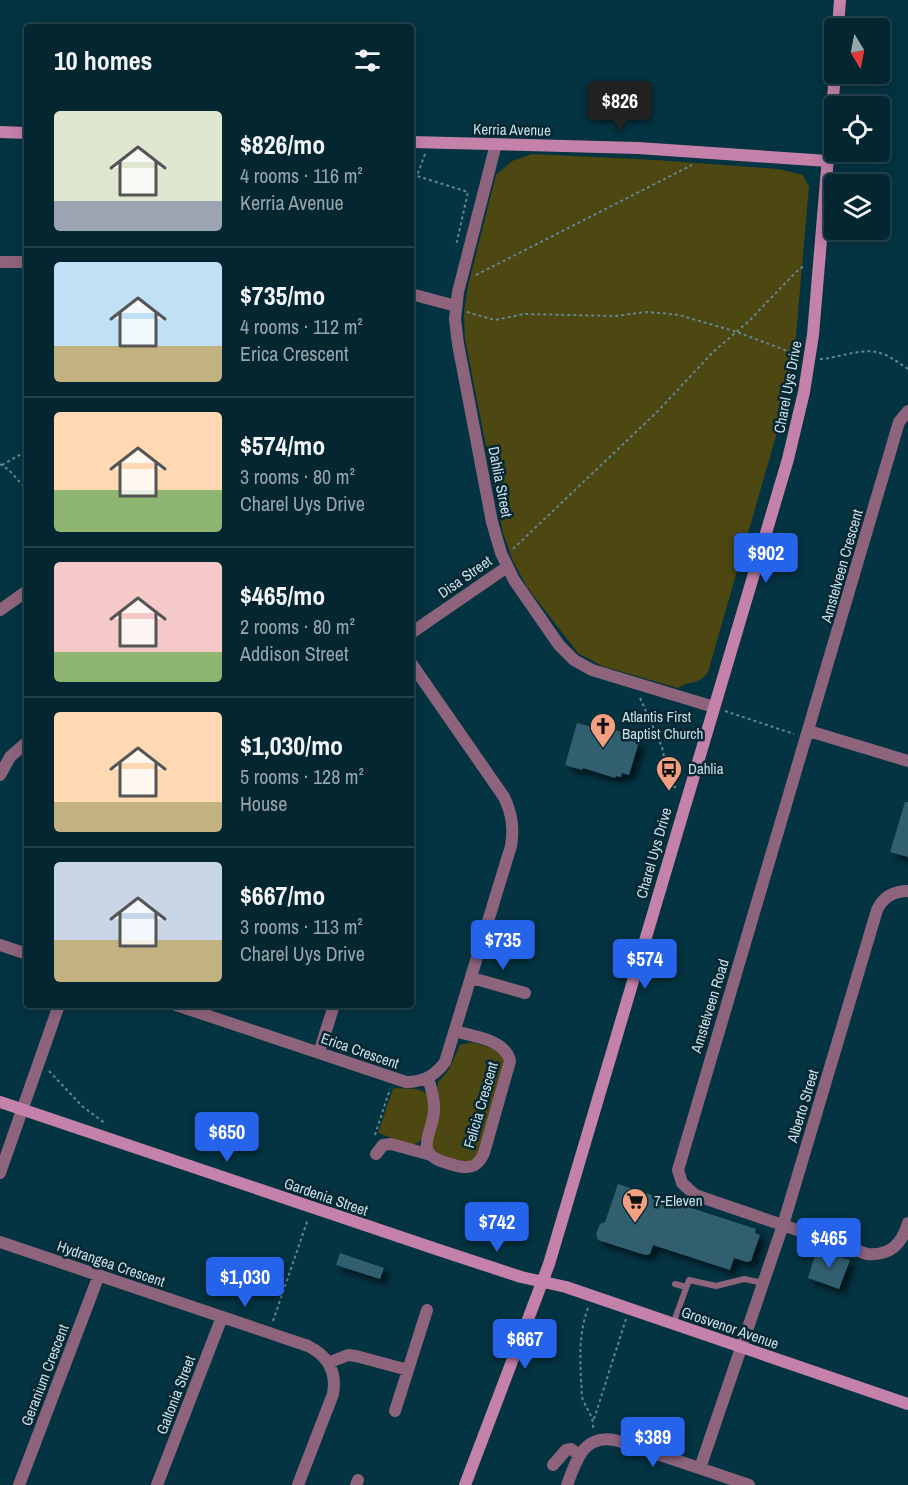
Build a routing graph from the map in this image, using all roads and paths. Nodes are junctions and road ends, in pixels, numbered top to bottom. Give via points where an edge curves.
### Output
1 (840, 0) edge
2 (839, 18) edge
3 (0, 132) edge
4 (24, 133) edge
5 (414, 142) edge
6 (429, 143) junction
7 (496, 144) junction
8 (700, 152) junction
9 (824, 161) edge
10 (828, 162) edge
11 (455, 251) dead end
12 (820, 254) junction
13 (0, 262) edge
14 (24, 262) edge
15 (462, 278) junction
16 (414, 295) edge
17 (456, 306) junction
18 (737, 332) junction
19 (810, 360) junction
20 (908, 369) edge
21 (908, 411) edge
22 (24, 453) edge
23 (1, 465) edge
24 (24, 487) edge
25 (501, 553) junction
26 (507, 567) junction
27 (24, 593) edge
28 (0, 610) edge
29 (414, 631) edge
30 (414, 667) edge
31 (635, 684) junction
32 (714, 707) junction
33 (808, 735) junction
34 (24, 744) edge
35 (908, 761) edge
36 (0, 775) edge
37 (688, 792) junction
38 (908, 891) edge
39 (0, 945) edge
40 (24, 953) edge
41 (472, 978) junction
42 (525, 993) dead end
43 (58, 1008) edge
44 (185, 1008) edge
45 (333, 1008) edge
46 (455, 1031) junction
47 (319, 1053) junction
48 (40, 1059) junction
49 (392, 1078) junction
50 (428, 1078) junction
51 (0, 1102) edge
52 (21, 1109) junction
53 (111, 1140) junction
54 (376, 1154) joint
55 (431, 1155) junction
56 (0, 1173) edge
57 (312, 1208) junction
58 (908, 1223) edge
59 (783, 1225) junction
60 (0, 1242) edge
61 (99, 1275) junction
62 (542, 1281) junction
63 (687, 1283) junction
64 (764, 1283) junction
65 (675, 1284) dead end
66 (593, 1296) junction
67 (631, 1309) junction
68 (427, 1310) dead end
69 (222, 1317) junction
70 (673, 1324) junction
71 (270, 1333) junction
72 (741, 1347) junction
73 (328, 1363) junction
74 (408, 1370) junction
75 (908, 1404) edge
76 (395, 1411) dead end
77 (594, 1419) junction
78 (589, 1444) junction
79 (579, 1455) junction
80 (553, 1465) dead end
81 (700, 1468) junction
82 (299, 1483) edge
83 (19, 1485) edge
84 (157, 1485) edge
85 (314, 1485) edge
86 (465, 1485) edge
87 (567, 1485) edge
88 (749, 1485) edge

1 - 2 main road
3 - 4 main road
5 - 6 main road, Kerria Avenue
6 - 7 main road, Kerria Avenue
6 - 11 path via 417,176 468,192
7 - 8 main road, Kerria Avenue
7 - 15 street, Dahlia Street
8 - 9 main road, Kerria Avenue
8 - 15 path via 691,167 471,277
10 - 12 main road, Charel Uys Drive
12 - 18 path via 796,272
12 - 19 main road, Charel Uys Drive
13 - 14 street
15 - 17 street, Dahlia Street
16 - 17 street
17 - 18 path via 495,320 524,314 661,313
17 - 25 street, Dahlia Street via 458,344
18 - 19 path
18 - 25 path via 509,552
19 - 20 path via 858,352 882,353
19 - 32 main road, Charel Uys Drive via 788,459
21 - 33 street, Amstelveen Crescent via 900,422
22 - 23 path
23 - 24 path
25 - 26 street, Dahlia Street
26 - 29 street, Disa Street
26 - 31 street, Dahlia Street via 566,653 592,670
27 - 28 street
30 - 41 street via 504,797 512,818 511,846
31 - 32 street, Dahlia Street
31 - 37 path via 662,747 670,785
32 - 33 path
32 - 37 main road, Charel Uys Drive
33 - 35 street
33 - 59 street, Amstelveen Road via 678,1170 682,1183 695,1195
34 - 36 street via 9,757
37 - 62 main road, Charel Uys Drive
38 - 59 street, Alberto Street via 889,895 877,910
39 - 40 street
41 - 42 street
41 - 46 street
43 - 48 street
44 - 47 street, Erica Crescent
45 - 47 street
46 - 50 street via 445,1062
46 - 55 street, Felicia Crescent via 502,1047 510,1066 480,1160 462,1167
47 - 49 street, Erica Crescent
48 - 52 street
48 - 53 path via 82,1106 116,1130
49 - 50 street, Erica Crescent via 413,1082
49 - 54 path via 375,1131
50 - 55 street via 434,1109 426,1142
51 - 52 main road, Gardenia Street
52 - 53 main road, Gardenia Street
52 - 56 street
53 - 57 main road, Gardenia Street
54 - 55 street via 383,1145 391,1144
57 - 62 main road, Gardenia Street
57 - 71 path
58 - 59 street via 895,1247 874,1255
59 - 64 street, Alberto Street
60 - 61 street, Hydrangea Crescent
61 - 69 street, Hydrangea Crescent
61 - 83 street, Geranium Crescent
62 - 66 main road, Grosvenor Avenue
62 - 86 main road, Charel Uys Drive
63 - 64 lane via 716,1286 744,1279
63 - 65 lane
63 - 70 lane
64 - 72 street, Alberto Street
66 - 67 main road, Grosvenor Avenue
66 - 77 path via 583,1321 580,1366 582,1399
67 - 70 main road, Grosvenor Avenue
67 - 77 path
68 - 74 street
69 - 71 street, Hydrangea Crescent
69 - 84 street, Galtonia Street
70 - 72 main road, Grosvenor Avenue
71 - 73 street, Hydrangea Crescent via 308,1346
72 - 75 main road, Grosvenor Avenue
72 - 81 street, Alberto Street
73 - 74 street via 348,1355
73 - 82 street via 334,1378 333,1394
74 - 76 street
77 - 78 path
78 - 79 street
78 - 81 street via 612,1439
79 - 80 street via 566,1450
79 - 87 street
81 - 88 street
82 - 85 street

